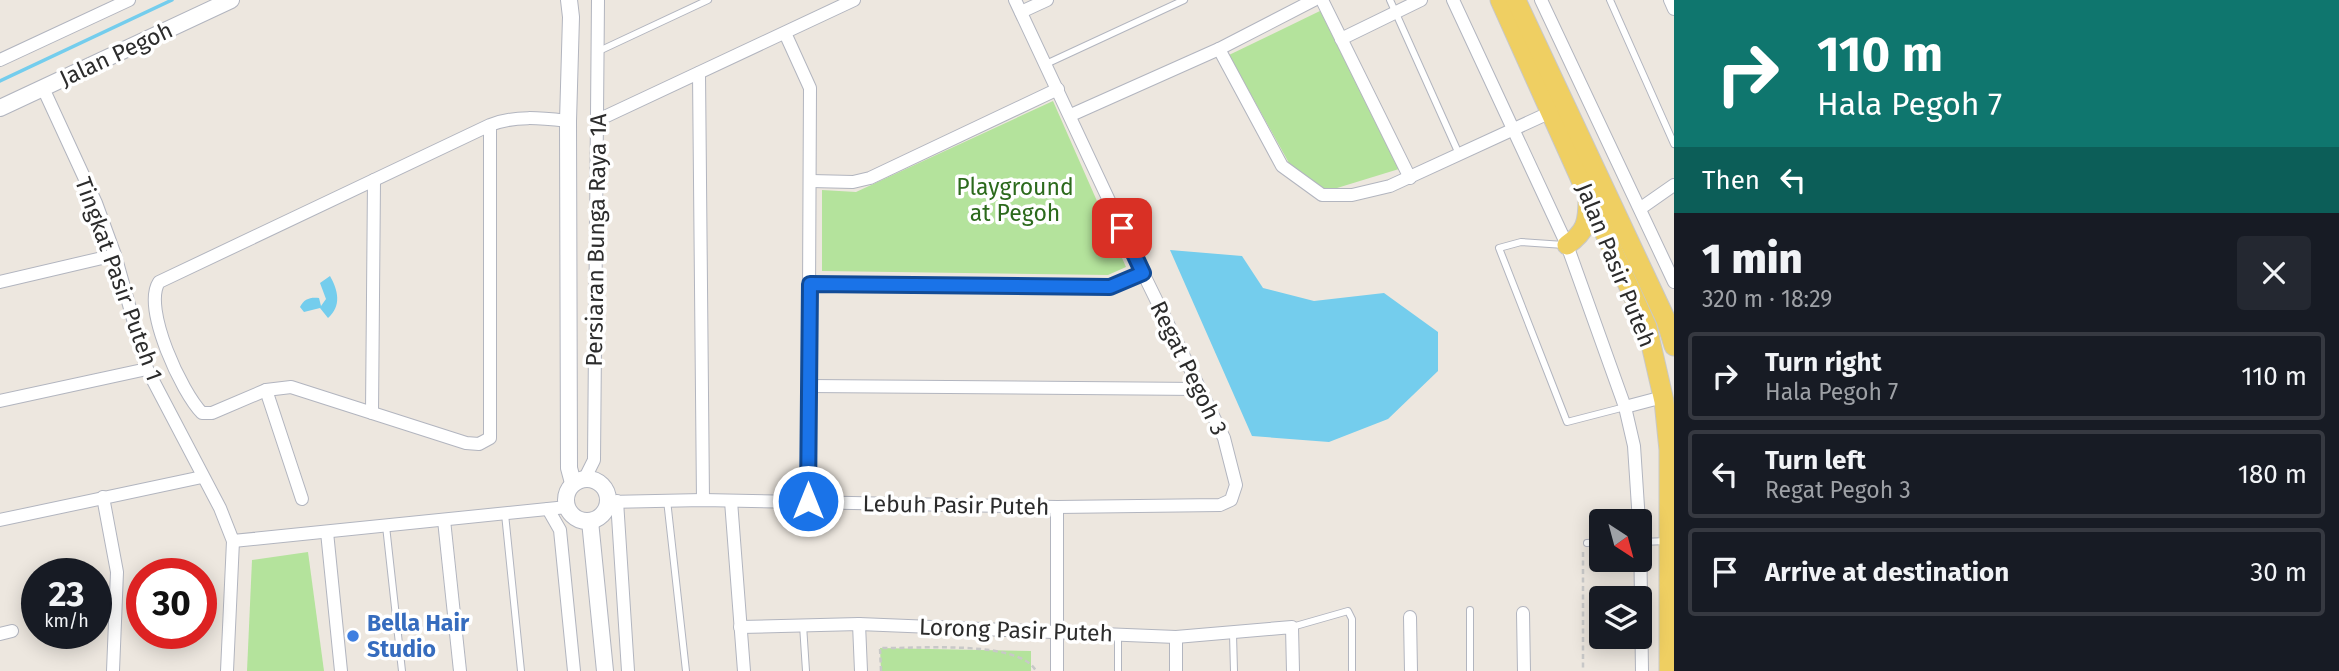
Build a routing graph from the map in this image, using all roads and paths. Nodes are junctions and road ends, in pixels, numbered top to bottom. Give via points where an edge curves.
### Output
1 (129, 0) edge
2 (231, 0) edge
3 (569, 0) edge
4 (598, 0) edge
5 (708, 0) edge
6 (854, 0) edge
7 (1047, 0) edge
8 (1184, 0) edge
9 (1314, 0) edge
10 (1322, 0) edge
11 (1421, 0) edge
12 (1453, 0) edge
13 (1500, 0) edge
14 (1516, 0) edge
15 (1541, 0) edge
16 (1610, 0) edge
17 (1670, 0) edge
18 (1018, 6) edge
19 (1392, 6) edge
20 (1674, 9) edge
21 (785, 33) junction
22 (1341, 39) junction
23 (1219, 49) junction
24 (599, 51) junction
25 (0, 60) edge
26 (1046, 64) junction
27 (699, 73) junction
28 (43, 88) junction
29 (1058, 89) junction
30 (0, 108) edge
31 (1551, 112) junction
32 (1071, 116) junction
33 (598, 120) junction
34 (568, 121) junction
35 (490, 125) junction
36 (1514, 129) junction
37 (1674, 144) edge
38 (1459, 156) junction
39 (1410, 178) junction
40 (374, 180) junction
41 (811, 180) junction
42 (1674, 185) edge
43 (1588, 194) junction
44 (1641, 208) junction
45 (1567, 245) junction
46 (115, 255) junction
47 (1143, 273) junction
48 (0, 282) edge
49 (1674, 282) edge
50 (810, 284) junction
51 (1674, 346) edge
52 (147, 369) junction
53 (808, 386) junction
54 (1200, 389) junction
55 (266, 390) junction
56 (1664, 399) junction
57 (0, 401) edge
58 (1625, 407) junction
59 (372, 413) junction
60 (1674, 426) edge
61 (202, 477) junction
62 (579, 481) junction
63 (103, 497) junction
64 (302, 499) dead end
65 (667, 500) junction
66 (703, 500) junction
67 (731, 501) junction
68 (808, 501) junction
69 (613, 502) junction
70 (1220, 505) joint
71 (1057, 507) junction
72 (567, 508) junction
73 (548, 509) junction
74 (1638, 509) edge
75 (505, 514) junction
76 (0, 520) edge
77 (444, 520) junction
78 (590, 521) junction
79 (386, 526) junction
80 (1672, 527) edge
81 (327, 532) junction
82 (1652, 536) edge
83 (233, 541) junction
84 (1587, 542) edge
85 (1640, 572) edge
86 (1470, 610) dead end
87 (1523, 613) dead end
88 (1410, 617) dead end
89 (859, 624) junction
90 (803, 625) junction
91 (1292, 626) junction
92 (740, 627) junction
93 (1057, 634) junction
94 (1118, 634) junction
95 (1234, 634) junction
96 (1176, 637) junction
97 (113, 671) edge
98 (227, 671) edge
99 (341, 671) edge
100 (402, 671) edge
101 (460, 671) edge
102 (521, 671) edge
103 (574, 671) edge
104 (605, 671) edge
105 (628, 671) edge
106 (685, 671) edge
107 (744, 671) edge
108 (806, 671) edge
109 (862, 671) edge
110 (881, 671) edge
111 (1036, 671) edge
112 (1056, 671) edge
113 (1118, 671) edge
114 (1176, 671) edge
115 (1234, 671) edge
116 (1293, 671) edge
117 (1352, 671) edge
118 (1411, 671) edge
119 (1469, 671) edge
120 (1524, 671) edge
121 (1583, 671) edge
122 (1642, 671) edge
123 (1670, 671) edge

1 - 25 street, Jalan Pegoh
2 - 28 street, Jalan Pegoh
3 - 34 street
4 - 24 street, Persiaran Bunga Raya 1A
5 - 24 lane
6 - 21 street
7 - 18 street
8 - 26 lane
9 - 23 street
10 - 22 street
11 - 19 street
12 - 36 street
13 - 31 main road, Jalan Pasir Puteh
14 - 51 main road, Jalan Pasir Puteh via 1666,320
15 - 44 street
16 - 37 lane
17 - 20 street
18 - 26 street, Regat Pegoh 3
19 - 22 street
19 - 38 lane
21 - 27 street
21 - 41 street via 810,88
22 - 39 street
23 - 32 street
23 - 39 street via 1282,166 1300,182 1322,195 1352,195
24 - 33 street, Persiaran Bunga Raya 1A
26 - 29 street, Regat Pegoh 3
27 - 33 street
27 - 66 street
28 - 30 street, Jalan Pegoh
28 - 46 street, Tingkat Pasir Puteh 1
29 - 32 street, Regat Pegoh 3
29 - 41 street via 870,178
31 - 36 street
31 - 43 main road, Jalan Pasir Puteh
32 - 47 street, Regat Pegoh 3
33 - 62 street, Persiaran Bunga Raya 1A via 594,460
34 - 35 street via 534,117
34 - 62 street via 569,468
35 - 40 street
35 - 59 street via 490,438 479,444 466,443
36 - 38 street
36 - 45 street
38 - 39 street
40 - 55 street via 159,282 155,288 156,310 174,370 202,413 212,414
40 - 59 street
41 - 50 street
42 - 44 street
43 - 45 main road via 1587,225 1583,234
43 - 56 main road, Jalan Pasir Puteh via 1647,327
44 - 49 street
45 - 58 street
45 - 58 lane via 1521,242 1499,248 1567,422
46 - 48 street
46 - 52 street, Tingkat Pasir Puteh 1
47 - 50 street via 1110,287
47 - 54 street, Regat Pegoh 3
50 - 53 street
52 - 57 street
52 - 61 street, Tingkat Pasir Puteh 1
53 - 54 street
53 - 68 street
54 - 70 street, Regat Pegoh 3 via 1224,438 1236,477 1234,496
55 - 59 street via 291,387
55 - 64 street
56 - 58 street
56 - 60 main road
56 - 80 main road, Jalan Pasir Puteh
58 - 74 street
61 - 63 street
61 - 83 street, Tingkat Pasir Puteh 1
62 - 69 street via 603,485
62 - 72 street via 565,499
63 - 76 street
63 - 97 street via 117,572
65 - 66 street, Lebuh Pasir Puteh
65 - 69 street, Lebuh Pasir Puteh
65 - 106 lane
66 - 67 street, Lebuh Pasir Puteh
67 - 68 street, Lebuh Pasir Puteh
67 - 92 street
68 - 71 street, Lebuh Pasir Puteh
69 - 78 street
69 - 105 street
70 - 71 street, Lebuh Pasir Puteh
71 - 93 street
72 - 73 street
72 - 78 street via 576,518
73 - 75 street
73 - 103 street via 560,530
75 - 77 street
75 - 102 lane
77 - 79 street
77 - 101 street
78 - 104 street
79 - 81 street
79 - 100 lane
80 - 82 lane
80 - 123 main road, Jalan Pasir Puteh
81 - 83 street
81 - 99 street
83 - 98 street, Tingkat Pasir Puteh 1
84 - 121 path via 1583,550
85 - 122 street
86 - 119 lane
87 - 120 street
88 - 118 street
89 - 90 street, Lorong Pasir Puteh
89 - 93 street, Lorong Pasir Puteh
89 - 109 street
90 - 92 street, Lorong Pasir Puteh
90 - 108 lane
91 - 95 street, Lorong Pasir Puteh
91 - 116 street
91 - 117 lane via 1348,611
92 - 107 street
93 - 94 street, Lorong Pasir Puteh
93 - 112 street
94 - 96 street, Lorong Pasir Puteh
94 - 113 lane
95 - 96 street, Lorong Pasir Puteh
95 - 115 lane
96 - 114 street
110 - 111 path via 880,648 998,650 1027,659

